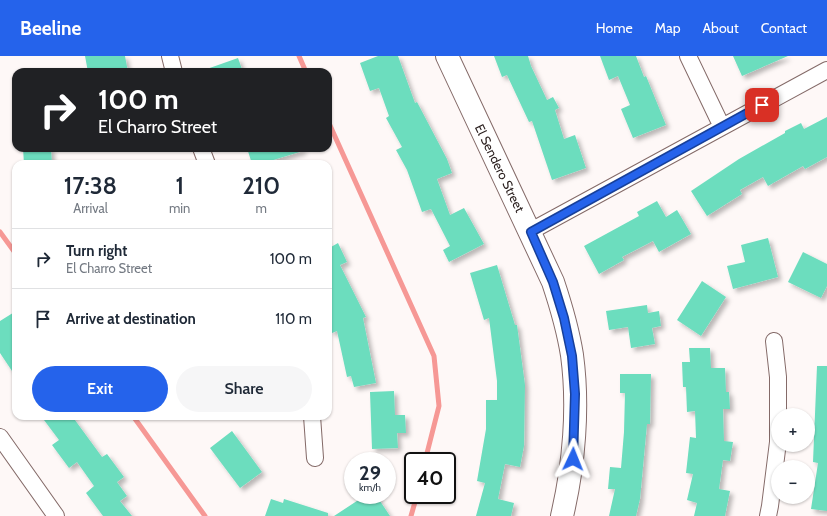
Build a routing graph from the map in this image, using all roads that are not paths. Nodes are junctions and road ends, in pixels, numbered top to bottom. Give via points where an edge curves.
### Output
1 (170, 56) edge
2 (447, 56) edge
3 (688, 56) edge
4 (173, 68) edge
5 (827, 70) edge
6 (722, 127) junction
7 (531, 232) junction
8 (774, 341) dead end
9 (312, 420) edge
10 (0, 437) edge
11 (315, 458) dead end
12 (56, 516) edge
13 (562, 516) edge
14 (768, 516) edge

1 - 4 street
2 - 7 street, El Sendero Street
3 - 6 street
5 - 6 street
6 - 7 street
7 - 13 street, El Sendero Street via 553,282 572,356 575,394 573,459
8 - 14 street via 778,377 778,442
9 - 11 street
10 - 12 street

